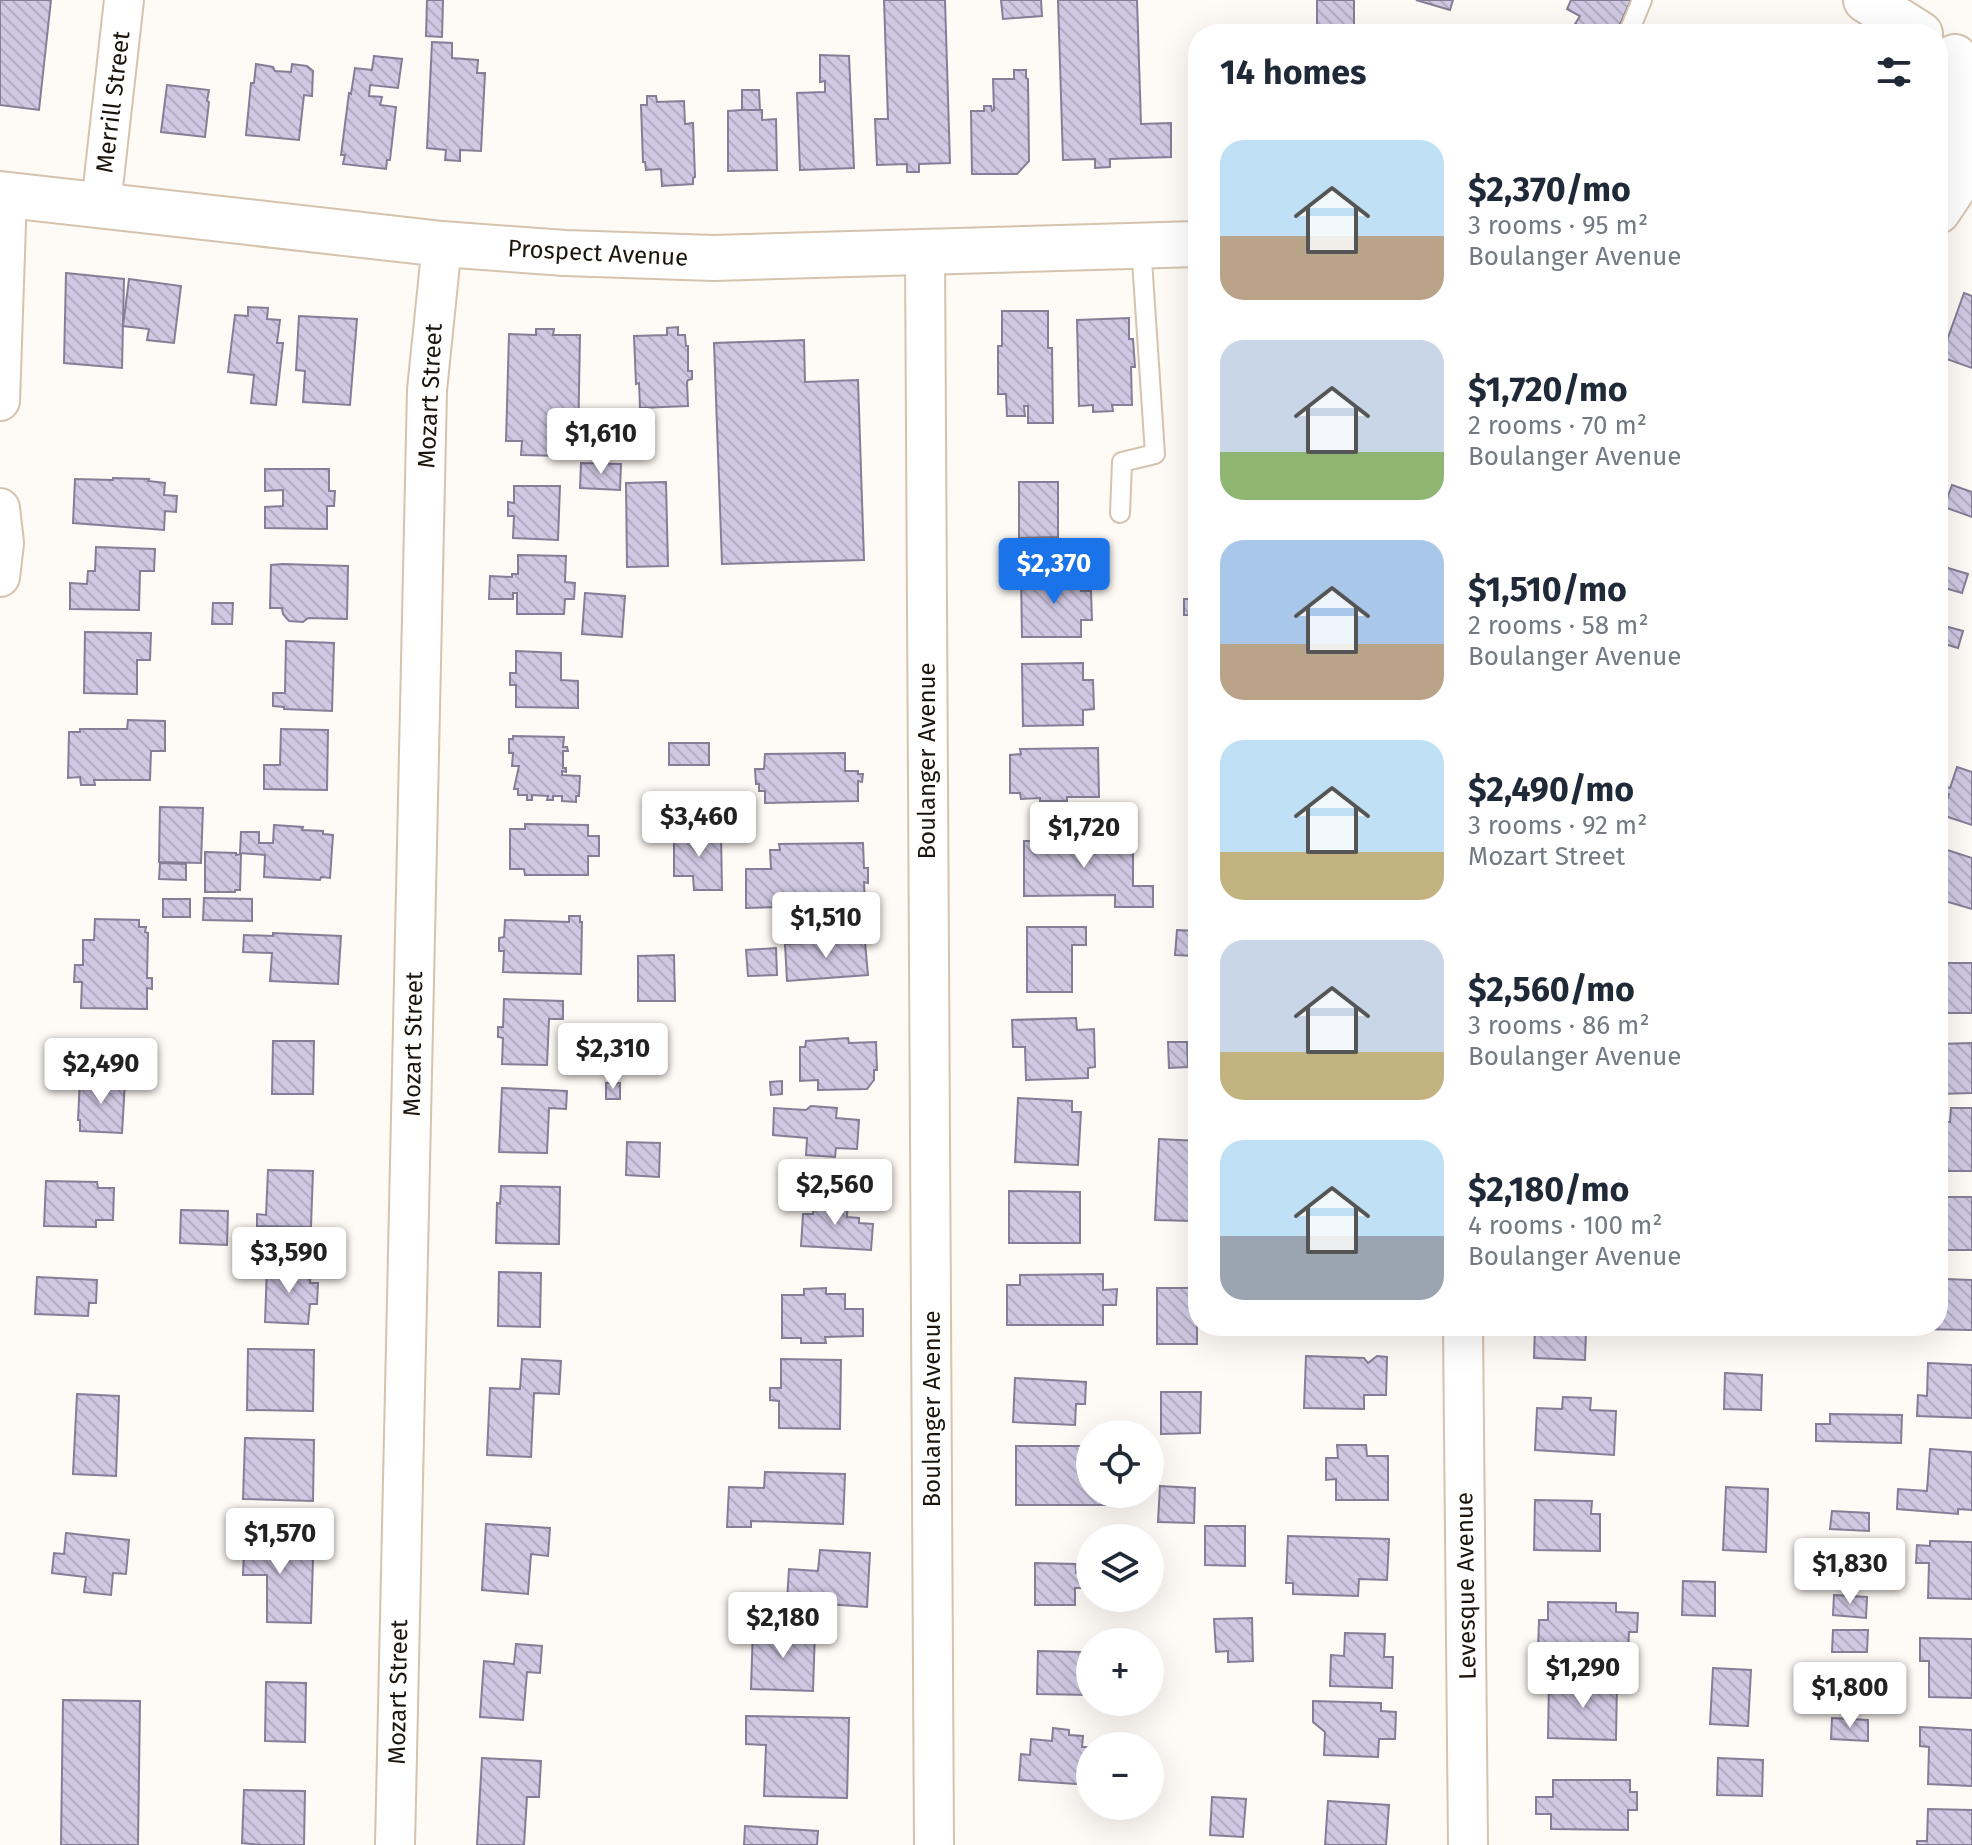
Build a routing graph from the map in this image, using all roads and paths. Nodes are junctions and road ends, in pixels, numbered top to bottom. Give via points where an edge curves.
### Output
1 (124, 0) edge
2 (1642, 0) edge
3 (1866, 0) edge
4 (1632, 24) edge
5 (1904, 24) edge
6 (1948, 55) edge
7 (4, 194) edge
8 (1948, 196) edge
9 (101, 205) junction
10 (1972, 221) edge
11 (1948, 222) edge
12 (442, 244) junction
13 (1141, 245) junction
14 (1188, 249) edge
15 (925, 252) junction
16 (0, 401) edge
17 (0, 508) edge
18 (1120, 513) dead end
19 (0, 577) edge
20 (1463, 1336) edge
21 (395, 1845) edge
22 (934, 1845) edge
23 (1468, 1845) edge

1 - 9 street, Merrill Street
2 - 4 lane
3 - 5 main road
6 - 8 main road via 1968,94 1969,128 1964,161
7 - 9 main road, Prospect Avenue
7 - 16 street
9 - 12 main road, Prospect Avenue
10 - 11 main road
12 - 15 main road, Prospect Avenue via 700,258
12 - 21 street, Mozart Street via 427,390
13 - 14 main road, Prospect Avenue
13 - 15 main road, Prospect Avenue
13 - 18 lane via 1155,454 1122,462
15 - 22 street, Boulanger Avenue
17 - 19 street
20 - 23 street, Levesque Avenue

